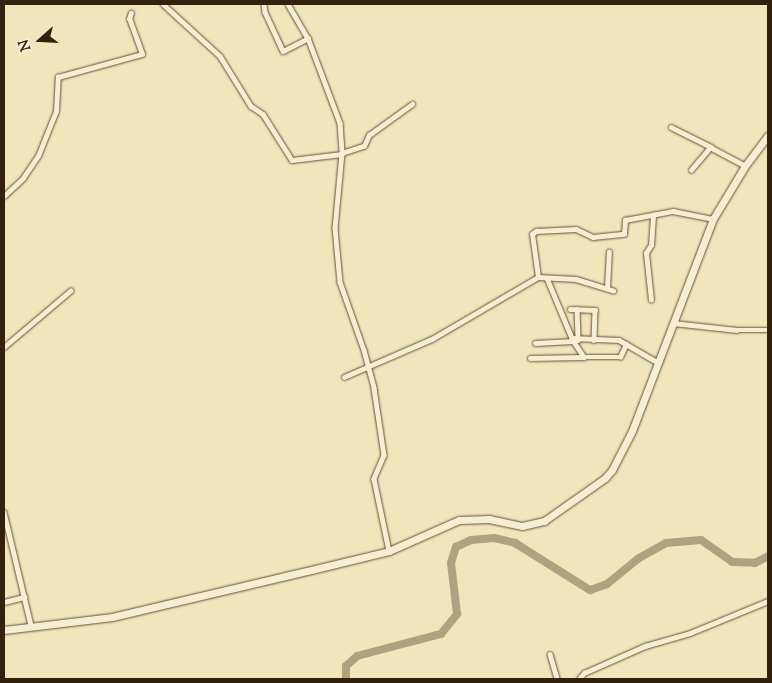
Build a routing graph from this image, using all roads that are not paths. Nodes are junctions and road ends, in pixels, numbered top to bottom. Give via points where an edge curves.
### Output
1 (163, 4) edge
2 (264, 4) edge
3 (288, 4) edge
4 (131, 13) dead end
5 (308, 38) junction
6 (412, 104) dead end
7 (671, 127) dead end
8 (768, 136) edge
9 (711, 147) junction
10 (342, 153) junction
11 (745, 166) junction
12 (691, 170) dead end
13 (4, 196) edge
14 (653, 215) junction
15 (713, 219) junction
16 (609, 252) dead end
17 (538, 277) junction
18 (547, 278) junction
19 (607, 288) junction
20 (613, 290) dead end
21 (70, 291) dead end
22 (651, 300) dead end
23 (570, 309) dead end
24 (577, 309) junction
25 (673, 323) junction
26 (768, 330) edge
27 (574, 340) junction
28 (594, 340) junction
29 (534, 343) dead end
30 (626, 344) junction
31 (4, 347) edge
32 (582, 357) junction
33 (530, 358) dead end
34 (657, 362) junction
35 (369, 365) junction
36 (344, 377) dead end
37 (4, 512) edge
38 (389, 551) junction
39 (24, 597) junction
40 (768, 601) edge
41 (4, 602) edge
42 (31, 625) junction
43 (4, 630) edge
44 (550, 654) dead end
45 (557, 679) edge
46 (579, 679) edge

1 - 10 street via 220,56 251,106 263,114 292,160
2 - 5 street via 264,12 283,51
3 - 5 street
4 - 13 street via 129,19 142,54 57,78 56,111 38,156 27,173
5 - 10 street via 340,123
6 - 10 street via 369,135 364,146
7 - 9 street via 704,140
8 - 11 street
9 - 11 street
9 - 12 street
10 - 35 street via 335,228 340,282
11 - 15 street
14 - 15 street via 673,211
14 - 17 street via 625,220 624,234 593,237 576,230 533,232
14 - 22 street via 646,253
15 - 25 street
16 - 19 street
17 - 18 street
17 - 35 street via 432,339
18 - 19 street via 576,279
18 - 27 street
19 - 20 street
21 - 31 street
23 - 24 street
24 - 27 street
24 - 28 street via 595,310
25 - 26 street
25 - 34 street
27 - 28 street
27 - 29 street
27 - 32 street
28 - 30 street via 617,340
30 - 32 street via 620,357
30 - 34 street
32 - 33 street
34 - 38 street via 632,431 612,470 544,521 522,526 489,519 459,520
35 - 36 street
35 - 38 street via 384,455 374,479
37 - 39 street
38 - 42 street via 112,616
39 - 41 street
39 - 42 street
40 - 46 street via 690,633 645,646 584,673
42 - 43 street
44 - 45 street

